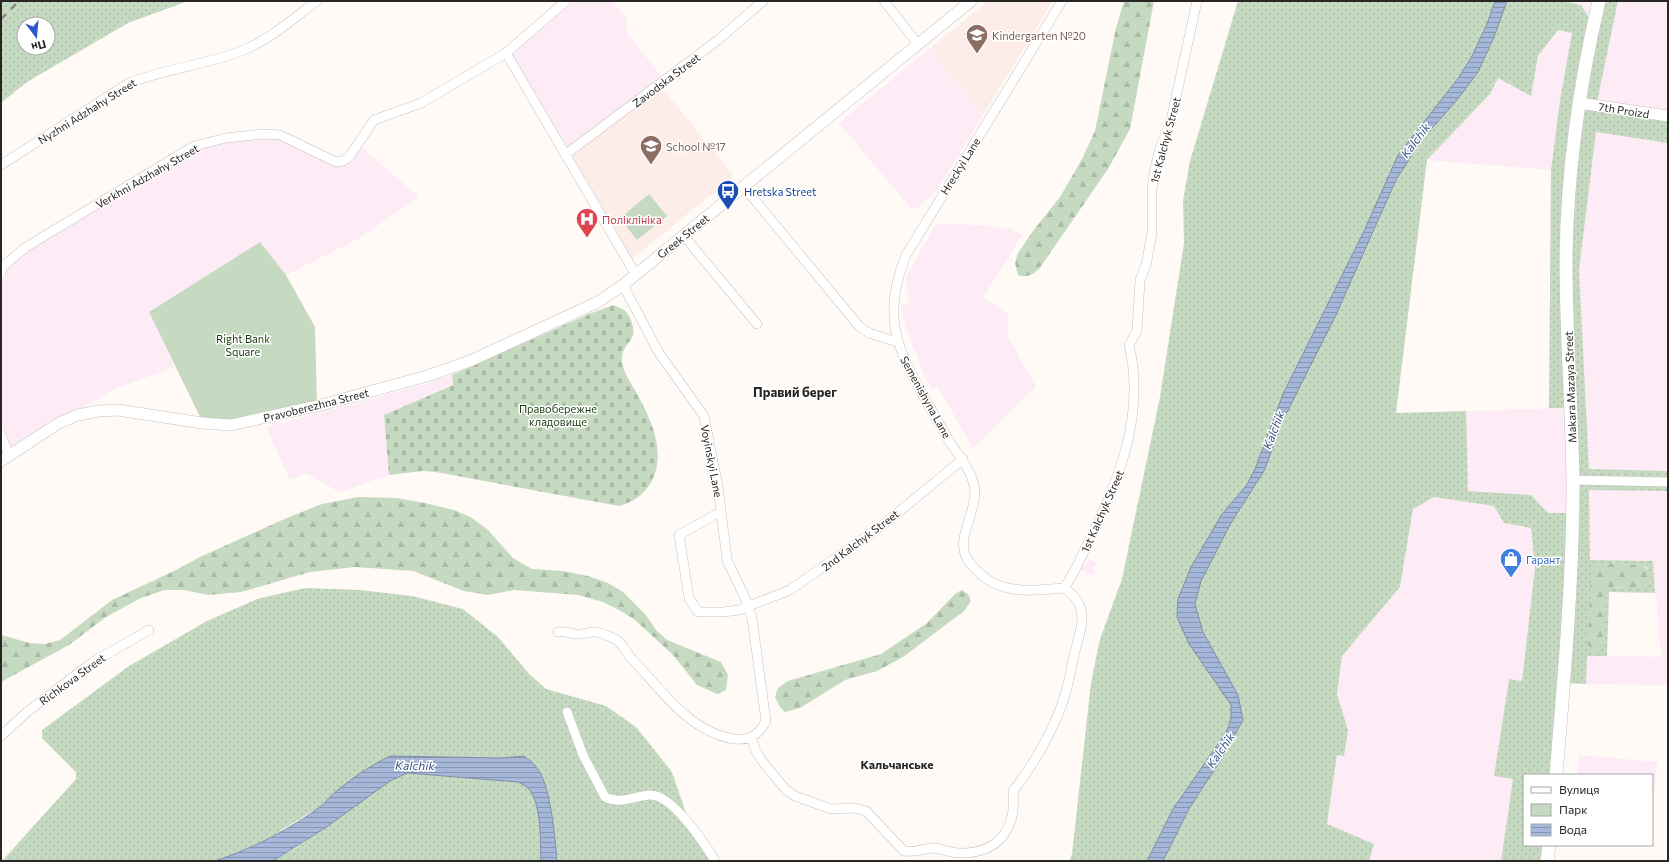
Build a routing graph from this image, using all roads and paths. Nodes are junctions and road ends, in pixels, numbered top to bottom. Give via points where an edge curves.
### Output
1 (317, 1) edge
2 (566, 1) edge
3 (763, 1) edge
4 (884, 1) edge
5 (971, 1) edge
6 (1062, 1) edge
7 (1197, 1) edge
8 (1599, 1) edge
9 (918, 44) junction
10 (506, 53) junction
11 (1579, 103) junction
12 (1668, 116) edge
13 (565, 155) junction
14 (1, 165) edge
15 (744, 187) junction
16 (684, 236) junction
17 (1, 269) edge
18 (636, 275) junction
19 (623, 286) junction
20 (757, 324) dead end
21 (897, 342) junction
22 (1, 434) edge
23 (5, 458) edge
24 (963, 459) junction
25 (1573, 480) junction
26 (1668, 482) edge
27 (721, 514) junction
28 (1064, 588) junction
29 (749, 607) junction
30 (149, 630) dead end
31 (558, 632) dead end
32 (567, 712) dead end
33 (1, 736) edge
34 (751, 738) junction
35 (1556, 774) edge
36 (1549, 846) edge
37 (946, 851) junction
38 (715, 861) edge
39 (947, 861) edge
40 (1547, 861) edge

1 - 14 street, Nyzhni Adzhahy Street via 248,48 223,58 149,75 129,83
2 - 10 street, Verkhni Adzhahy Street
3 - 13 street, Zavodska Street via 718,40
4 - 9 street
5 - 9 street
6 - 21 street, Hreckyi Lane via 906,255 894,294
7 - 28 street, 1st Kalchyk Street via 1173,113 1154,173 1152,234 1146,265 1140,280 1137,331 1129,346 1134,366 1134,390 1127,447 1111,495
8 - 11 main road, Makara Mazaya Street
9 - 15 street
10 - 13 street
10 - 17 street, Verkhni Adzhahy Street via 421,103 374,120 349,157 343,161 336,162 280,135 272,134 226,138 194,146 26,247
11 - 12 street, 7th Proizd
11 - 25 main road, Makara Mazaya Street via 1572,160 1566,261
13 - 18 street
15 - 16 street, Greek Street
15 - 21 street, Semenishyna Lane via 859,326 869,334
16 - 18 street, Greek Street
16 - 20 street
18 - 19 street, Greek Street
19 - 23 street, Pravoberezhna Street via 598,302 470,361 426,376 321,405 231,425 118,410 98,411 78,415 59,423
19 - 27 street, Voyinskyi Lane via 659,353 704,416
21 - 24 street, Semenishyna Lane via 911,374
22 - 23 street
24 - 28 street, Semenishyna Lane via 975,490 963,545 966,558 988,580 1004,587 1022,591
24 - 29 street, 2nd Kalchyk Street via 884,524 832,562 790,590
25 - 26 street
25 - 35 main road, Makara Mazaya Street via 1571,554
27 - 29 street, Voyinskyi Lane via 728,564
27 - 29 street, 2nd Kalchyk Street via 679,535 690,602 698,612 703,613 732,612
28 - 37 street via 1075,596 1080,607 1082,615 1079,635 1058,714 1030,767 1012,790 1010,824 1000,840 990,846 973,852
29 - 34 street via 766,715 766,721 760,731
30 - 33 street, Richkova Street via 93,662 27,712
31 - 34 street via 594,632 618,641 669,700 699,726 734,740
32 - 38 street via 583,755 603,795 618,801 650,795 663,799 700,836
34 - 37 street via 756,751 776,780 795,796 831,809 855,808 866,811 904,852 930,848
36 - 40 main road
37 - 39 street

